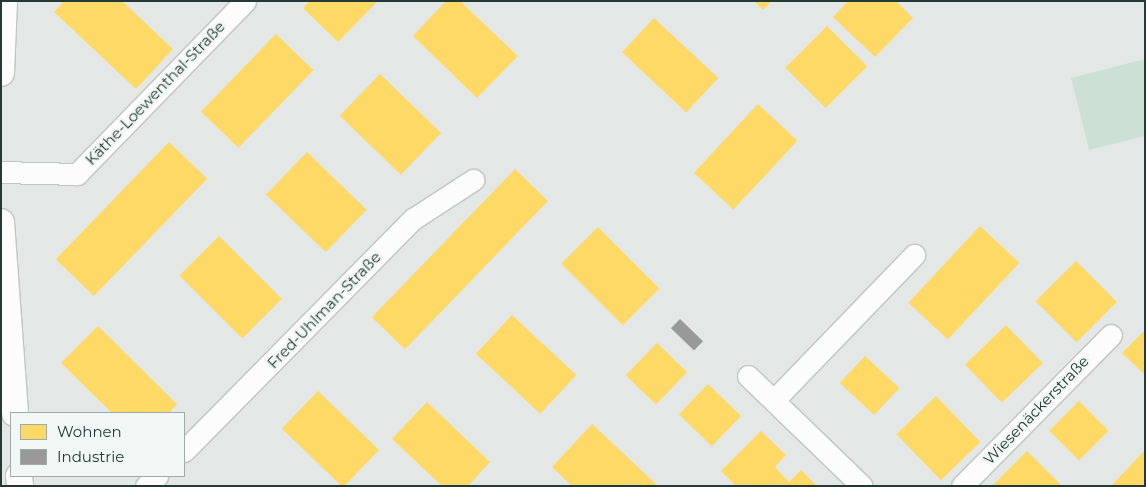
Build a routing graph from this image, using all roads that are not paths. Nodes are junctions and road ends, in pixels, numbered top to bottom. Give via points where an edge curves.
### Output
1 (4, 1) edge
2 (245, 1) edge
3 (1, 73) edge
4 (1, 172) edge
5 (473, 180) dead end
6 (1, 222) edge
7 (914, 255) dead end
8 (1111, 335) dead end
9 (748, 376) dead end
10 (774, 400) junction
11 (15, 412) edge
12 (185, 450) edge
13 (156, 477) edge
14 (146, 486) edge
15 (862, 486) edge
16 (962, 486) edge

1 - 3 street
2 - 4 street, Käthe-Loewenthal-Straße via 77,174
5 - 12 street, Fred-Uhlman-Straße via 413,219
6 - 11 street
7 - 10 street
8 - 16 street, Wiesenäckerstraße
9 - 10 street
10 - 15 street
13 - 14 street

